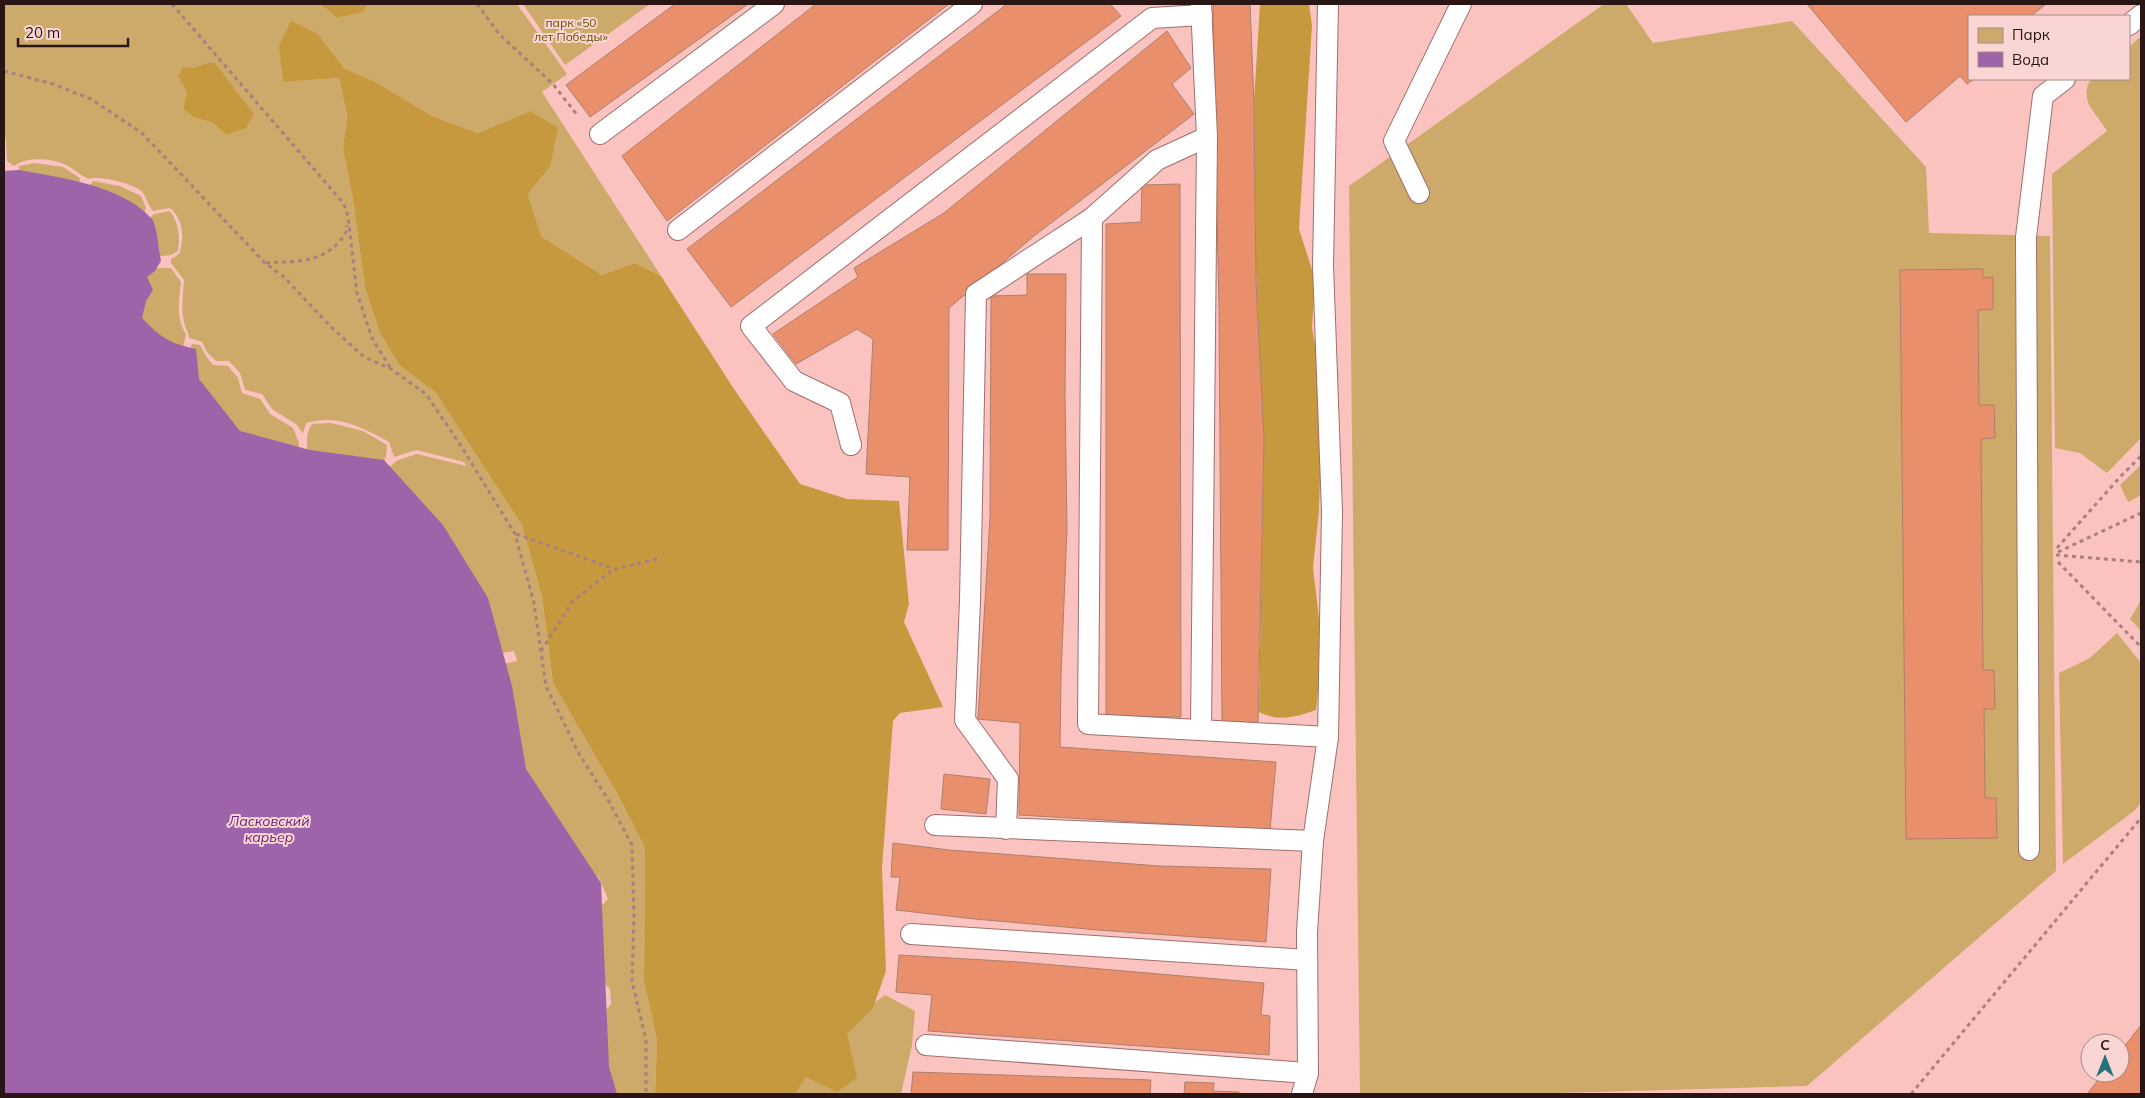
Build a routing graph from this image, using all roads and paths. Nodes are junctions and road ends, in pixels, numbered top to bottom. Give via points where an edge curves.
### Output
1 (172, 4) edge
2 (477, 4) edge
3 (774, 4) edge
4 (972, 4) edge
5 (1328, 4) edge
6 (1461, 4) edge
7 (1202, 9) edge
8 (2141, 15) edge
9 (2130, 24) edge
10 (4, 71) edge
11 (2063, 80) edge
12 (600, 134) joint
13 (1207, 137) junction
14 (1419, 193) dead end
15 (348, 216) junction
16 (1092, 218) junction
17 (678, 230) dead end
18 (265, 263) junction
19 (392, 369) junction
20 (851, 445) dead end
21 (2141, 456) edge
22 (2141, 513) edge
23 (515, 534) junction
24 (2050, 555) junction
25 (658, 559) dead end
26 (2141, 562) edge
27 (615, 569) junction
28 (2141, 647) edge
29 (541, 652) junction
30 (1201, 730) junction
31 (1328, 737) junction
32 (2141, 818) edge
33 (935, 825) dead end
34 (1006, 829) junction
35 (1313, 841) junction
36 (2029, 850) dead end
37 (911, 934) dead end
38 (1307, 960) junction
39 (926, 1045) dead end
40 (1308, 1073) junction
41 (646, 1094) edge
42 (1302, 1094) edge
43 (1910, 1094) edge

1 - 15 path via 344,204
2 - 12 path via 499,34 553,84 580,119
3 - 12 lane
4 - 17 lane
5 - 31 lane via 1323,265 1332,512
6 - 14 lane via 1394,140
7 - 13 lane
7 - 20 lane via 1152,18 751,326 794,381 840,403
8 - 9 lane
10 - 18 path via 53,84 91,99 142,133
11 - 36 lane via 2043,96 2026,237
13 - 16 lane via 1156,160
13 - 30 lane
15 - 18 path via 347,233 329,252 304,261
15 - 19 path via 357,293 372,338
16 - 30 lane via 1088,724
16 - 34 lane via 976,294 965,720 1008,779
18 - 19 path via 364,357
19 - 23 path via 426,394 464,449
21 - 24 path
22 - 24 path
23 - 27 path
23 - 29 path via 534,603
24 - 26 path
24 - 28 path
25 - 27 path
27 - 29 path via 572,602
29 - 41 path via 546,686 578,752 632,846 632,980 646,1040
30 - 31 lane
31 - 35 lane
32 - 43 path
33 - 34 lane
34 - 35 lane
35 - 38 lane
37 - 38 lane
38 - 40 lane
39 - 40 lane
40 - 42 lane

